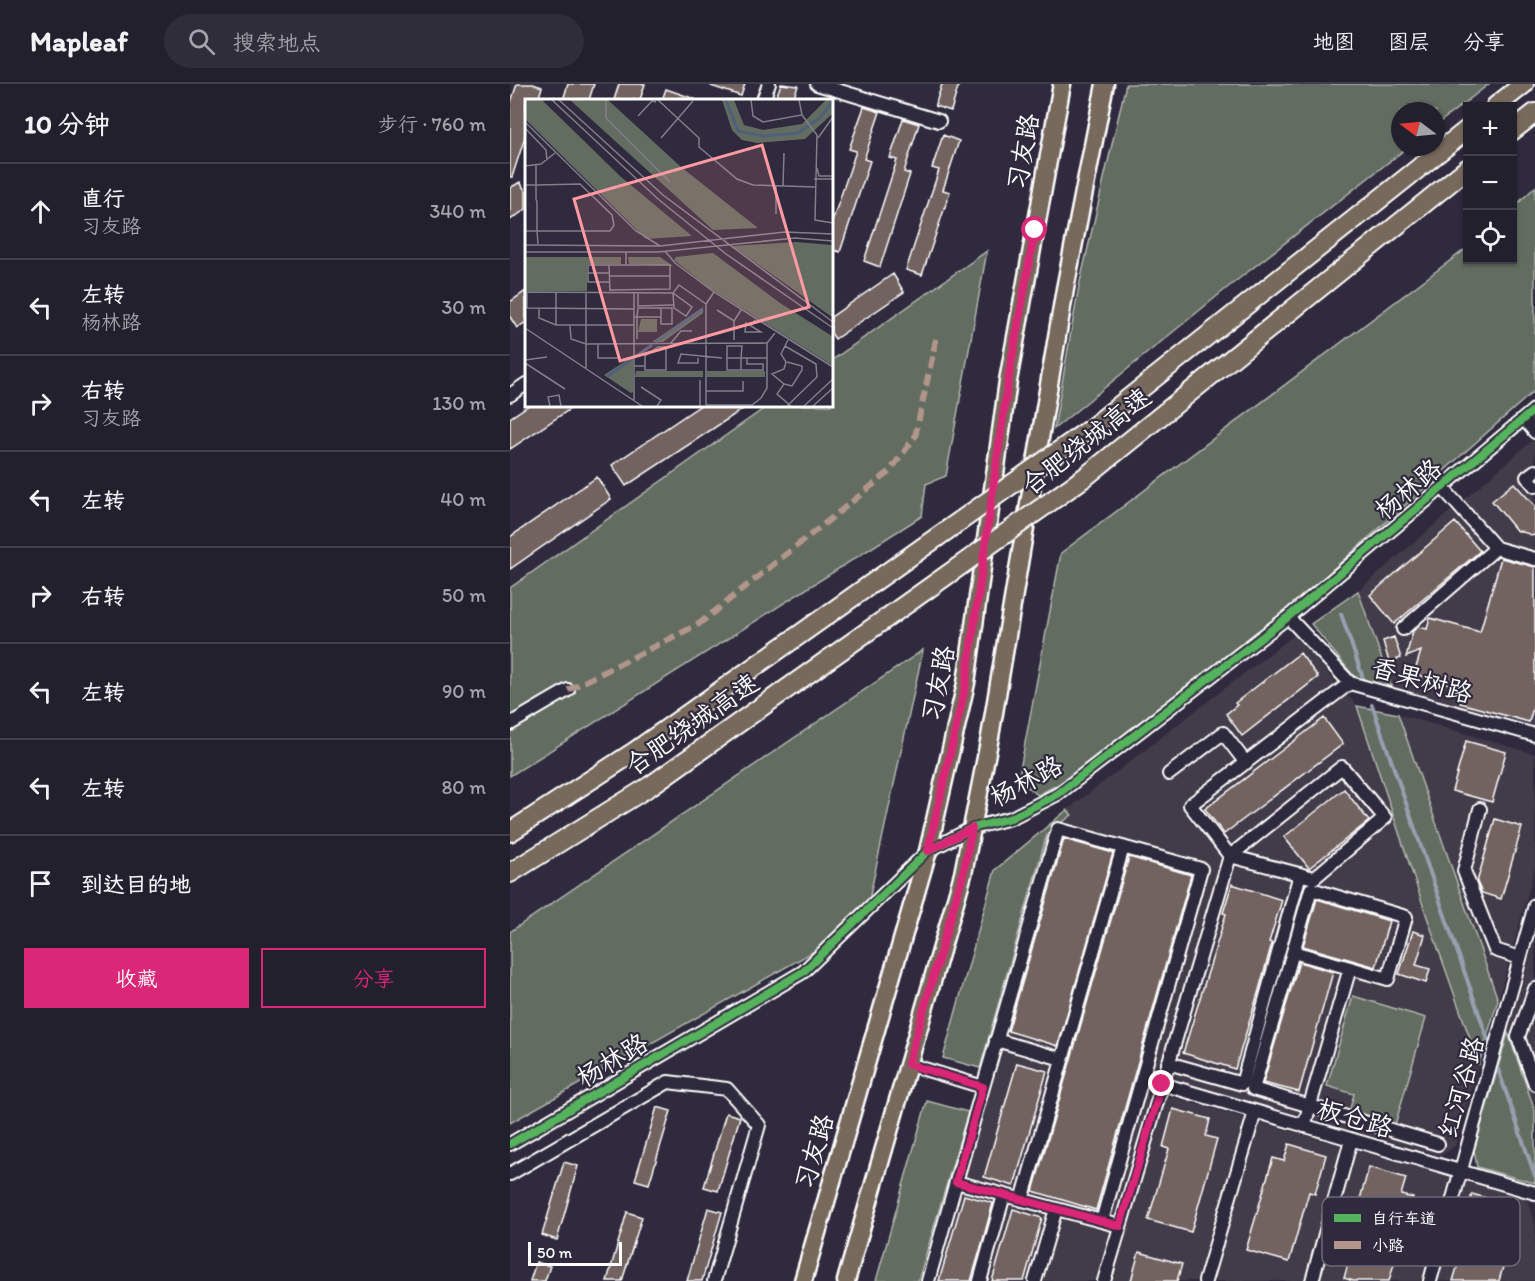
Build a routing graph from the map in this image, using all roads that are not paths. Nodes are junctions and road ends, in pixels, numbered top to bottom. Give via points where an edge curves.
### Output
1 (769, 84) edge
2 (817, 84) edge
3 (1062, 84) edge
4 (1105, 84) edge
5 (1524, 84) edge
6 (763, 99) edge
7 (1501, 102) edge
8 (1535, 113) edge
9 (939, 121) dead end
10 (1517, 127) edge
11 (1463, 132) edge
12 (1463, 171) edge
13 (525, 385) edge
14 (510, 395) edge
15 (1535, 409) edge
16 (1524, 419) junction
17 (1535, 432) edge
18 (1535, 471) edge
19 (1535, 486) edge
20 (1442, 487) junction
21 (1496, 548) junction
22 (1535, 559) edge
23 (1288, 617) junction
24 (1403, 629) dead end
25 (1350, 683) junction
26 (568, 690) dead end
27 (510, 724) edge
28 (1535, 735) edge
29 (1246, 763) junction
30 (1169, 774) dead end
31 (1480, 808) dead end
32 (972, 828) junction
33 (510, 832) edge
34 (1123, 847) junction
35 (928, 851) junction
36 (1230, 856) junction
37 (510, 873) edge
38 (1300, 874) junction
39 (1535, 905) edge
40 (1293, 951) junction
41 (1520, 958) junction
42 (1350, 968) junction
43 (1535, 989) edge
44 (996, 1041) junction
45 (1062, 1059) junction
46 (1168, 1063) junction
47 (908, 1064) junction
48 (1162, 1084) junction
49 (1535, 1084) edge
50 (983, 1087) junction
51 (1310, 1105) junction
52 (1255, 1112) junction
53 (1304, 1126) junction
54 (1351, 1140) junction
55 (510, 1144) edge
56 (1438, 1144) dead end
57 (1460, 1172) junction
58 (510, 1174) edge
59 (956, 1182) junction
60 (1535, 1193) edge
61 (1004, 1195) junction
62 (1335, 1197) edge
63 (1453, 1197) edge
64 (1022, 1200) junction
65 (1056, 1209) junction
66 (1102, 1221) junction
67 (1120, 1226) junction
68 (1322, 1245) edge
69 (1434, 1266) edge
70 (714, 1281) edge
71 (803, 1281) edge
72 (846, 1281) edge
73 (928, 1281) edge
74 (980, 1281) edge
75 (1035, 1281) edge
76 (1104, 1281) edge
77 (1205, 1281) edge
78 (1312, 1281) edge
79 (1430, 1281) edge

1 - 6 street
2 - 9 street
3 - 35 main road, 习友路 via 1008,381 966,683
4 - 32 main road via 1065,289
5 - 7 highway
8 - 10 highway
11 - 33 highway, 合肥绕城高速, bridge via 1090,429 634,752
12 - 37 highway, 合肥绕城高速, bridge via 1085,477 650,786
13 - 14 street
15 - 16 street, 杨林路
16 - 17 street
16 - 20 street, 杨林路
18 - 19 street via 1527,477
20 - 21 street
20 - 23 street, 杨林路
21 - 22 street
21 - 24 street
23 - 25 street, 香果树路
23 - 32 street, 杨林路 via 1058,794 1011,818
25 - 28 street, 香果树路
25 - 29 street
26 - 27 street
29 - 30 street via 1223,733
29 - 36 street via 1190,806
31 - 41 street via 1464,871 1495,950
32 - 35 street, 杨林路
32 - 47 main road via 963,874
34 - 44 street via 1058,829
34 - 45 street
34 - 66 street via 1201,869
35 - 55 street, 杨林路 via 803,972
35 - 71 main road, 习友路
36 - 38 street
36 - 38 street via 1342,767 1385,818 1314,878
36 - 46 street
38 - 46 street via 1242,1084
39 - 41 street, 红河谷路
40 - 42 street
40 - 42 street via 1311,889 1406,917 1388,979
40 - 51 street via 1253,1089
41 - 57 street, 红河谷路
42 - 51 street
43 - 49 street via 1518,1037
44 - 45 street
44 - 50 street
45 - 64 street
46 - 48 street
47 - 50 street
47 - 72 main road
48 - 52 street, 板仓路
48 - 67 street
50 - 59 street
51 - 53 street
51 - 56 street
52 - 53 street, 板仓路
52 - 77 street
53 - 54 street, 板仓路
54 - 57 street, 板仓路
54 - 62 street
57 - 60 street, 板仓路
57 - 63 street, 红河谷路
58 - 70 street via 668,1082 727,1089 759,1125
59 - 61 street
59 - 73 street
61 - 64 street
61 - 74 street
64 - 65 street
65 - 66 street
65 - 75 street
66 - 67 street
67 - 76 street
68 - 78 street
69 - 79 street, 红河谷路

